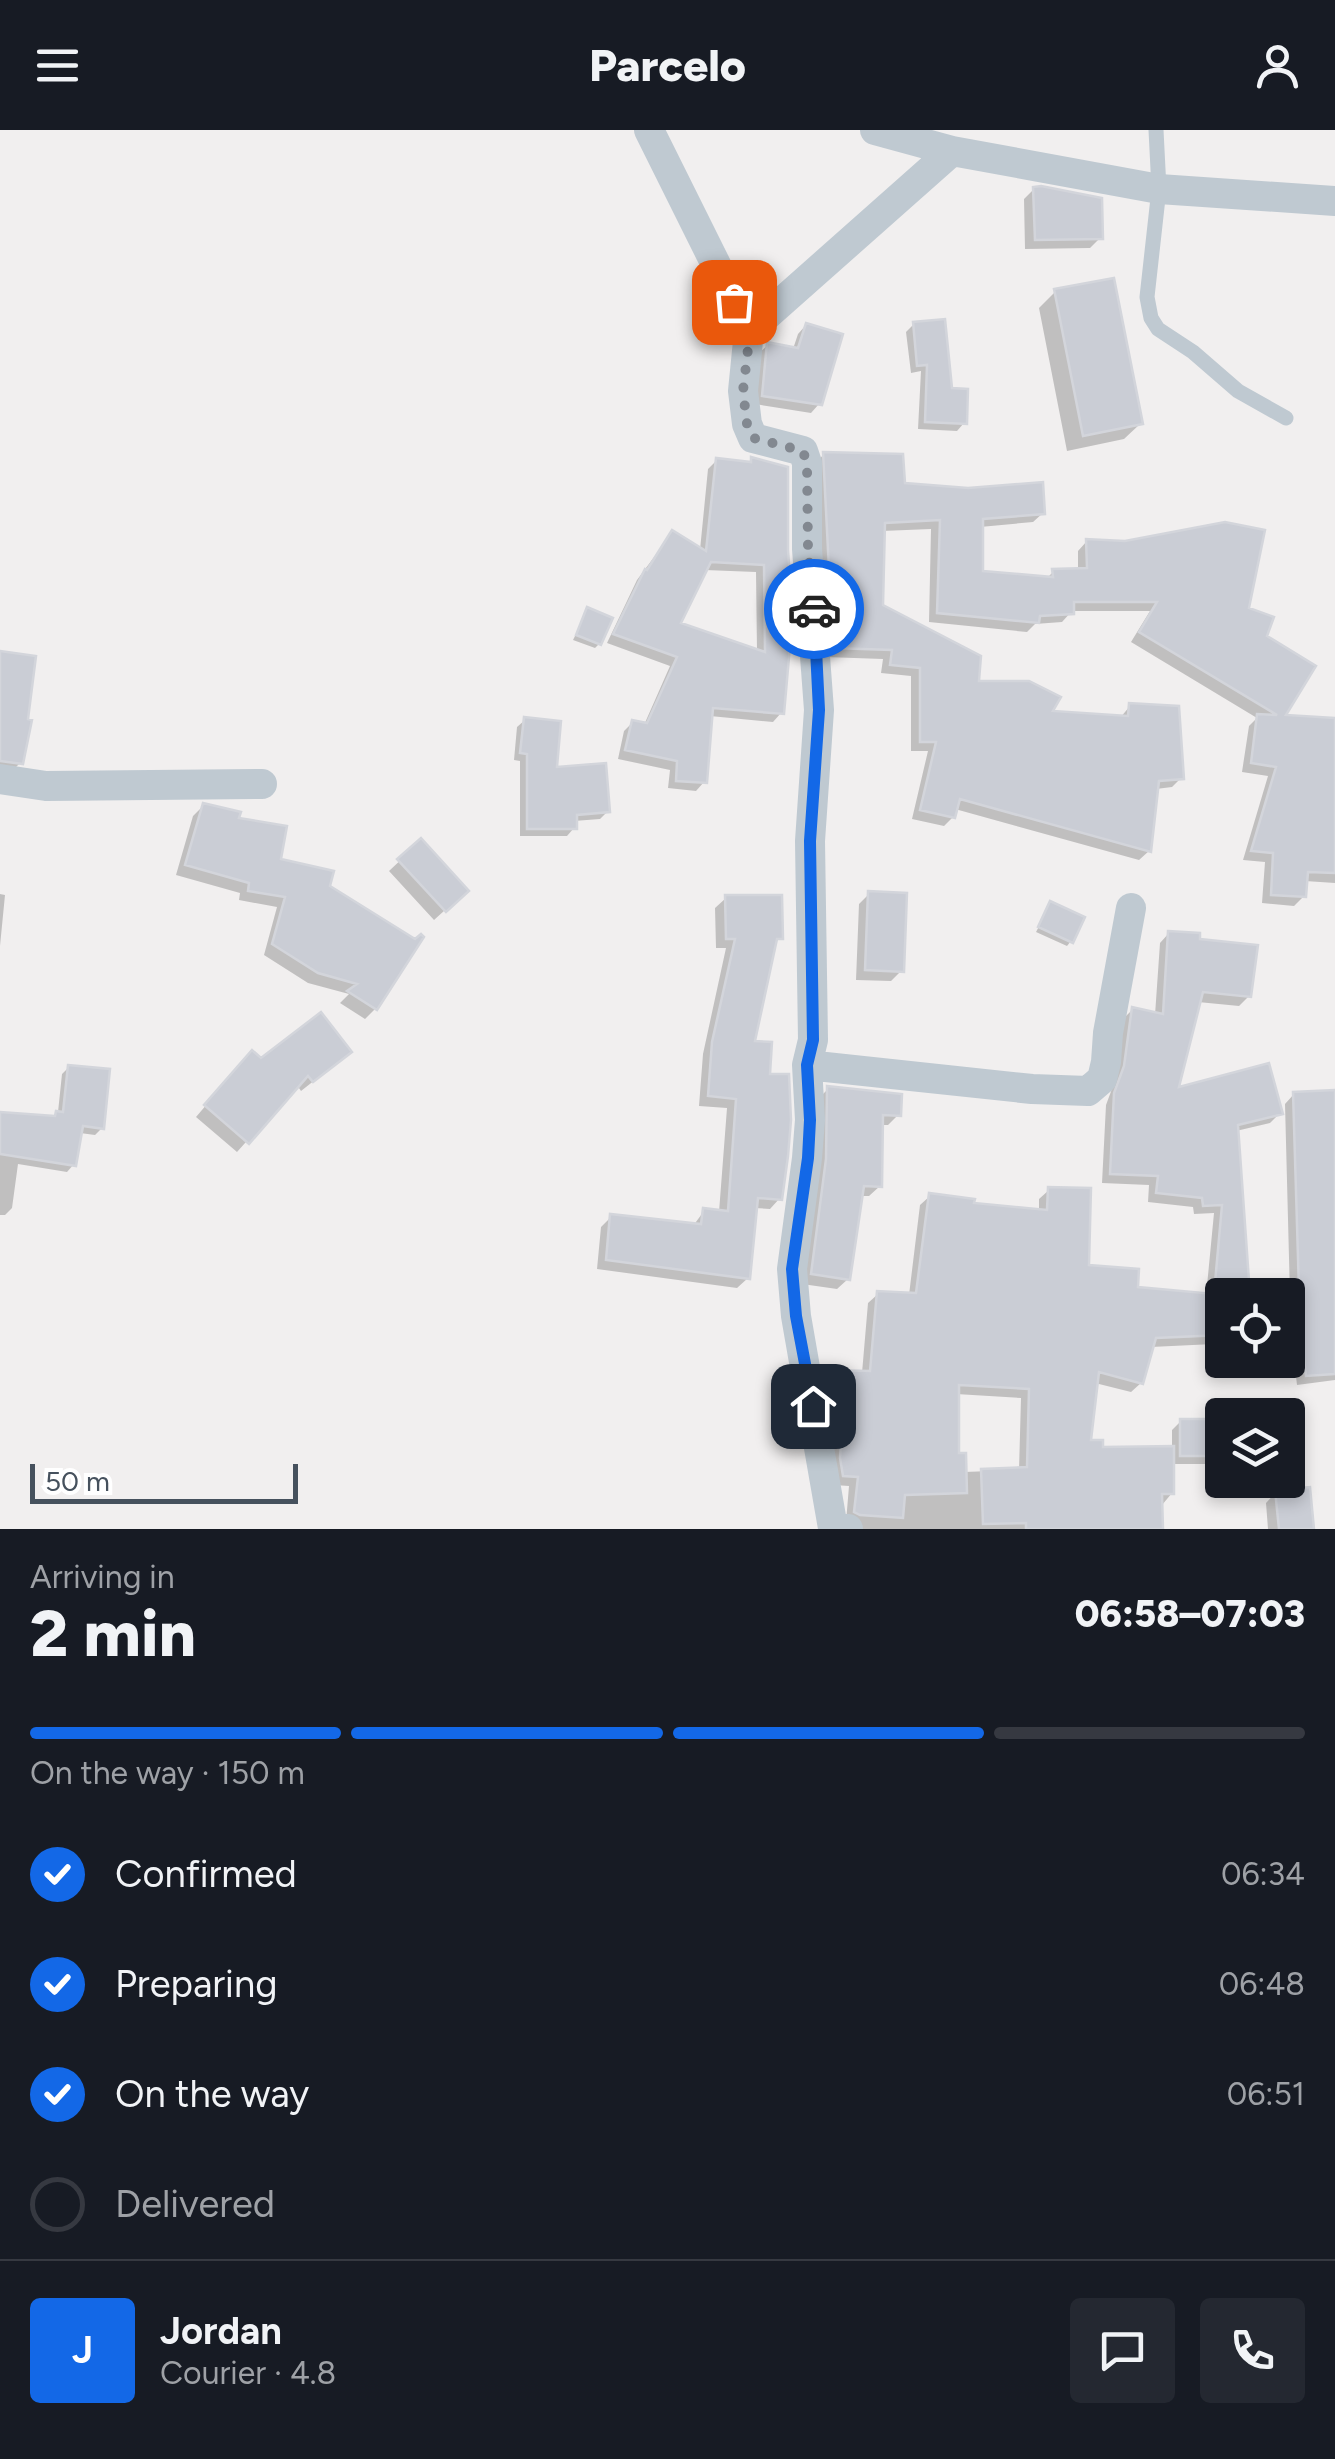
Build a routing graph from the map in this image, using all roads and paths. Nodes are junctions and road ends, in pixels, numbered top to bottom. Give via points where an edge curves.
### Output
1 (649, 130) edge
2 (875, 130) edge
3 (1156, 130) edge
4 (952, 151) junction
5 (1159, 190) junction
6 (1335, 201) edge
7 (750, 332) junction
8 (1286, 418) dead end
9 (0, 780) edge
10 (262, 784) dead end
11 (1130, 908) dead end
12 (807, 1065) junction
13 (848, 1529) edge

1 - 7 street
2 - 4 street
3 - 5 lane
4 - 5 street
4 - 7 street
5 - 6 street
5 - 8 lane via 1146,297 1151,318 1238,391
7 - 12 street via 743,391 753,438 803,451 807,464 819,710 810,841 813,1040
9 - 10 street via 46,786
11 - 12 street via 1106,1062 1102,1079 1088,1090
12 - 13 street via 808,1158 792,1269 796,1316 834,1528

